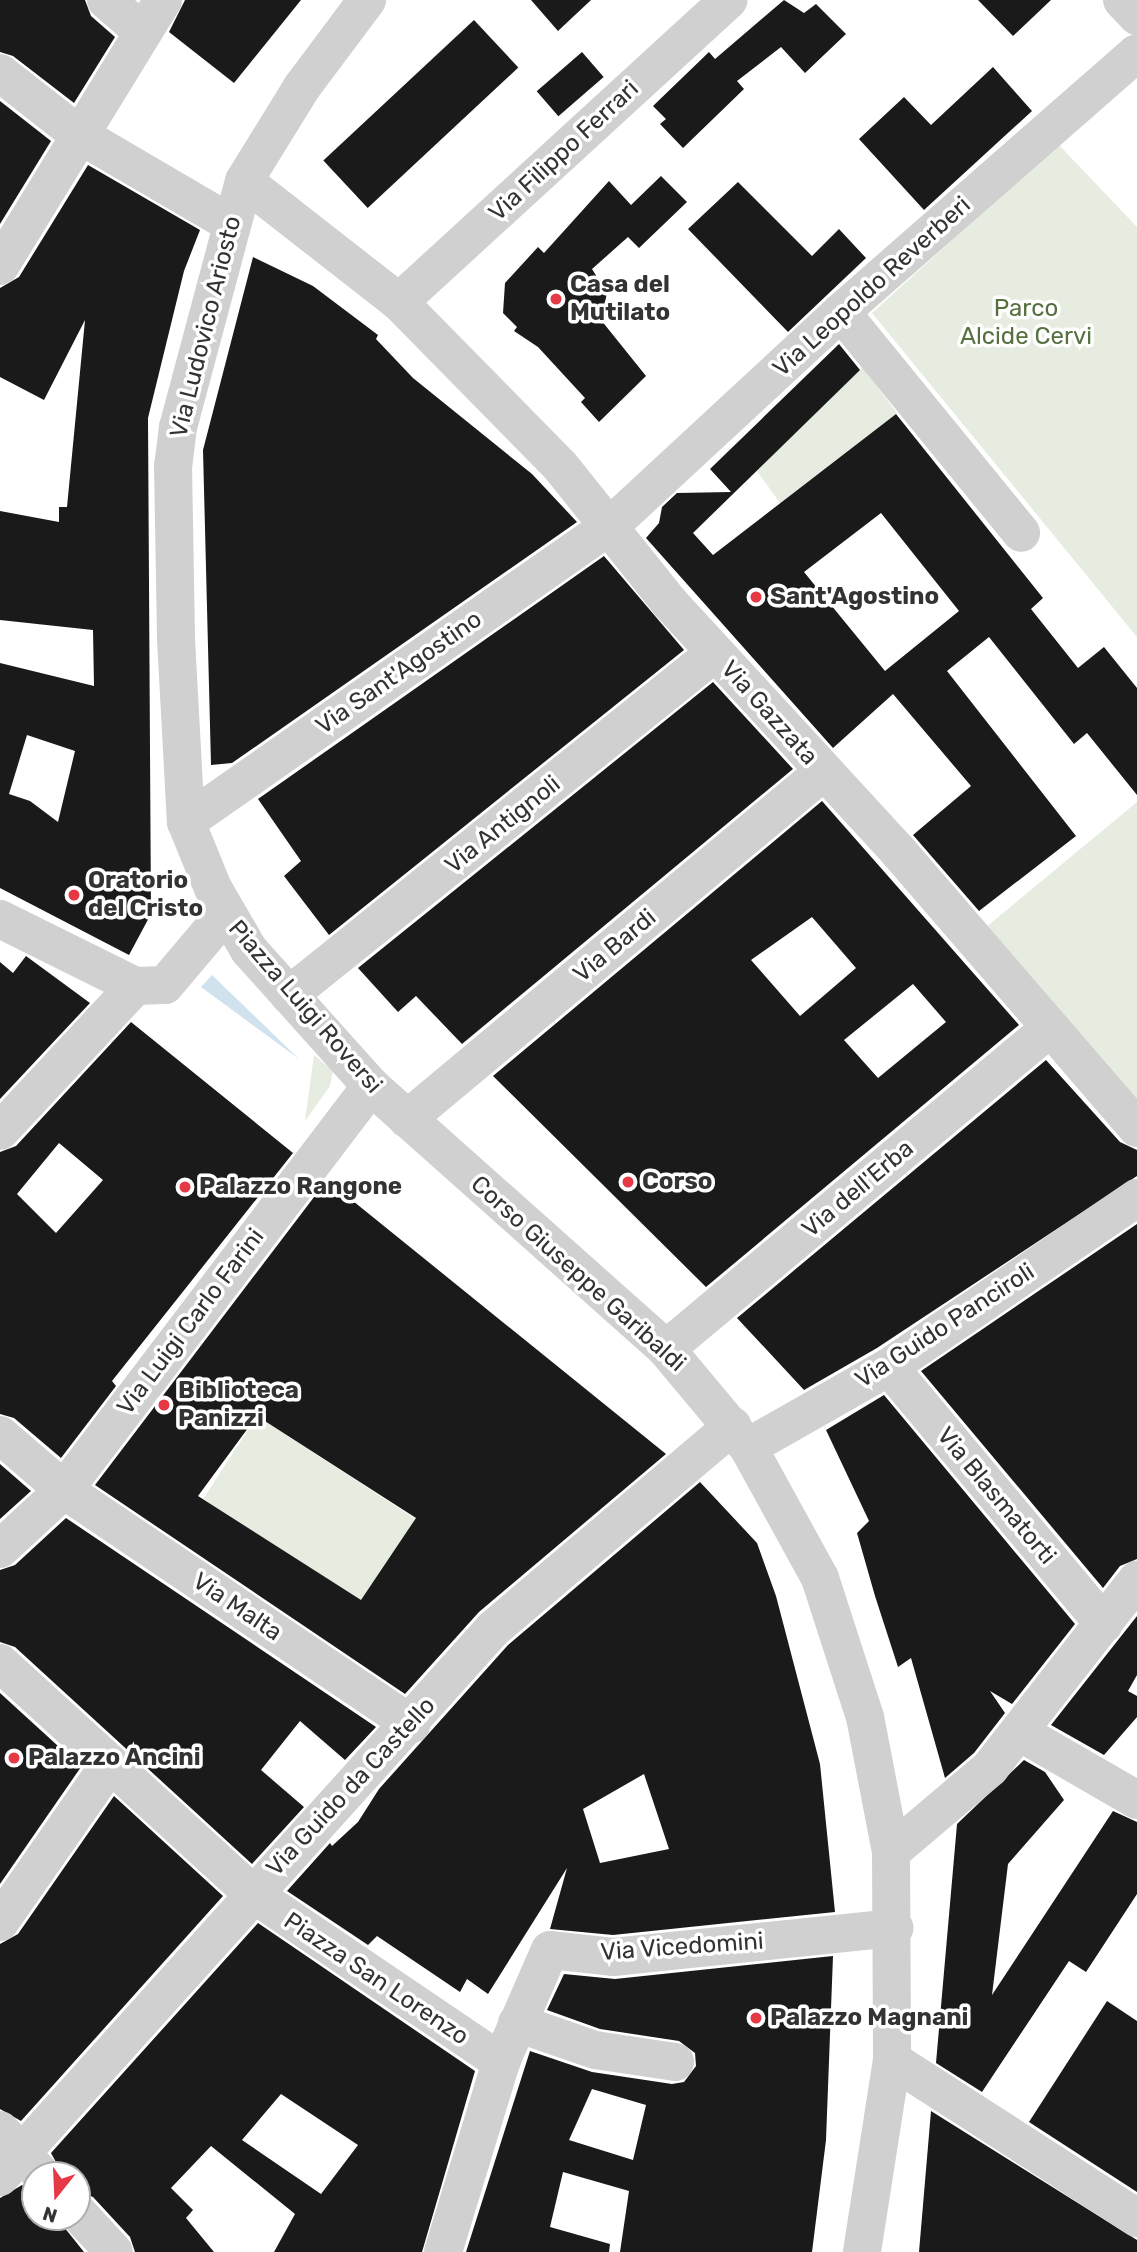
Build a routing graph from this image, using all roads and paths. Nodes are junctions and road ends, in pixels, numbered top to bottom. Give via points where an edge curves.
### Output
1 (106, 0) edge
2 (163, 0) edge
3 (367, 0) edge
4 (729, 0) edge
5 (1122, 0) edge
6 (1137, 16) edge
7 (143, 32) junction
8 (1137, 53) edge
9 (0, 74) edge
10 (78, 134) junction
11 (244, 181) junction
12 (232, 224) junction
13 (0, 265) edge
14 (399, 302) junction
15 (841, 312) junction
16 (611, 525) junction
17 (1021, 533) dead end
18 (716, 653) junction
19 (822, 773) junction
20 (186, 822) junction
21 (198, 857) joint
22 (225, 914) junction
23 (0, 919) edge
24 (135, 986) junction
25 (289, 995) junction
26 (1050, 1028) junction
27 (371, 1086) junction
28 (1137, 1128) edge
29 (419, 1130) junction
30 (0, 1131) edge
31 (1137, 1198) edge
32 (666, 1349) junction
33 (889, 1367) junction
34 (0, 1435) edge
35 (740, 1436) junction
36 (64, 1490) junction
37 (0, 1549) edge
38 (1137, 1580) edge
39 (1104, 1624) junction
40 (0, 1663) edge
41 (411, 1724) junction
42 (1021, 1733) junction
43 (109, 1765) junction
44 (1137, 1800) edge
45 (891, 1852) junction
46 (253, 1894) junction
47 (0, 1922) edge
48 (895, 1928) junction
49 (517, 2024) junction
50 (892, 2060) junction
51 (501, 2062) junction
52 (675, 2063) dead end
53 (16, 2158) edge
54 (1137, 2218) edge
55 (91, 2227) edge
56 (114, 2252) edge
57 (443, 2252) edge
58 (862, 2252) edge

1 - 7 street
2 - 7 street
3 - 11 street, Via Ludovico Ariosto via 302,87
4 - 14 street, Via Filippo Ferrari
5 - 6 street
7 - 10 street
8 - 15 street, Via Leopoldo Reverberi
9 - 10 street
10 - 12 street
10 - 13 street
11 - 12 street, Via Ludovico Ariosto
11 - 14 street, Via Gazzata
12 - 20 street, Via Ludovico Ariosto via 178,427 173,465
14 - 16 street, Via Gazzata
15 - 16 street, Via Leopoldo Reverberi
15 - 17 street
16 - 18 street, Via Gazzata
16 - 20 street, Via Sant'Agostino
18 - 19 street, Via Gazzata
18 - 25 street, Via Antignoli
19 - 26 street, Via Gazzata via 898,851
19 - 29 street, Via Bardi
20 - 21 street, Via Ludovico Ariosto
21 - 22 street, Piazza Luigi Roversi
22 - 24 street via 165,985
22 - 25 street, Piazza Luigi Roversi
23 - 24 street
24 - 30 street
25 - 27 street, Piazza Luigi Roversi
26 - 28 street, Via Gazzata
26 - 32 street, Via dell'Erba
27 - 29 street, Piazza Luigi Roversi
27 - 36 street, Via Luigi Carlo Farini
29 - 32 street, Corso Giuseppe Garibaldi
31 - 33 street, Via Guido Panciroli
32 - 35 street, Corso Giuseppe Garibaldi
33 - 35 street, Via Guido Panciroli
33 - 39 street, Via Blasmatorti
34 - 36 street, Via Malta
35 - 41 street, Via Guido da Castello via 493,1629
35 - 45 street, Corso Giuseppe Garibaldi via 814,1566 844,1647 882,1786
36 - 37 street, Via Luigi Carlo Farini
36 - 41 street, Via Malta
38 - 39 street
39 - 42 street
40 - 43 street, Piazza San Lorenzo
41 - 46 street, Via Guido da Castello
42 - 44 street
42 - 45 street via 964,1795
43 - 46 street, Piazza San Lorenzo
43 - 47 street
45 - 48 street, Corso Giuseppe Garibaldi
46 - 51 street, Piazza San Lorenzo
46 - 53 street, Via Guido da Castello
48 - 49 street, Via Vicedomini via 613,1957 550,1950
48 - 50 street, Corso Giuseppe Garibaldi
49 - 51 street, Via Vicedomini
49 - 52 street via 595,2050
50 - 54 street
50 - 58 street, Corso Giuseppe Garibaldi
51 - 57 street, Via Vicedomini
55 - 56 street

